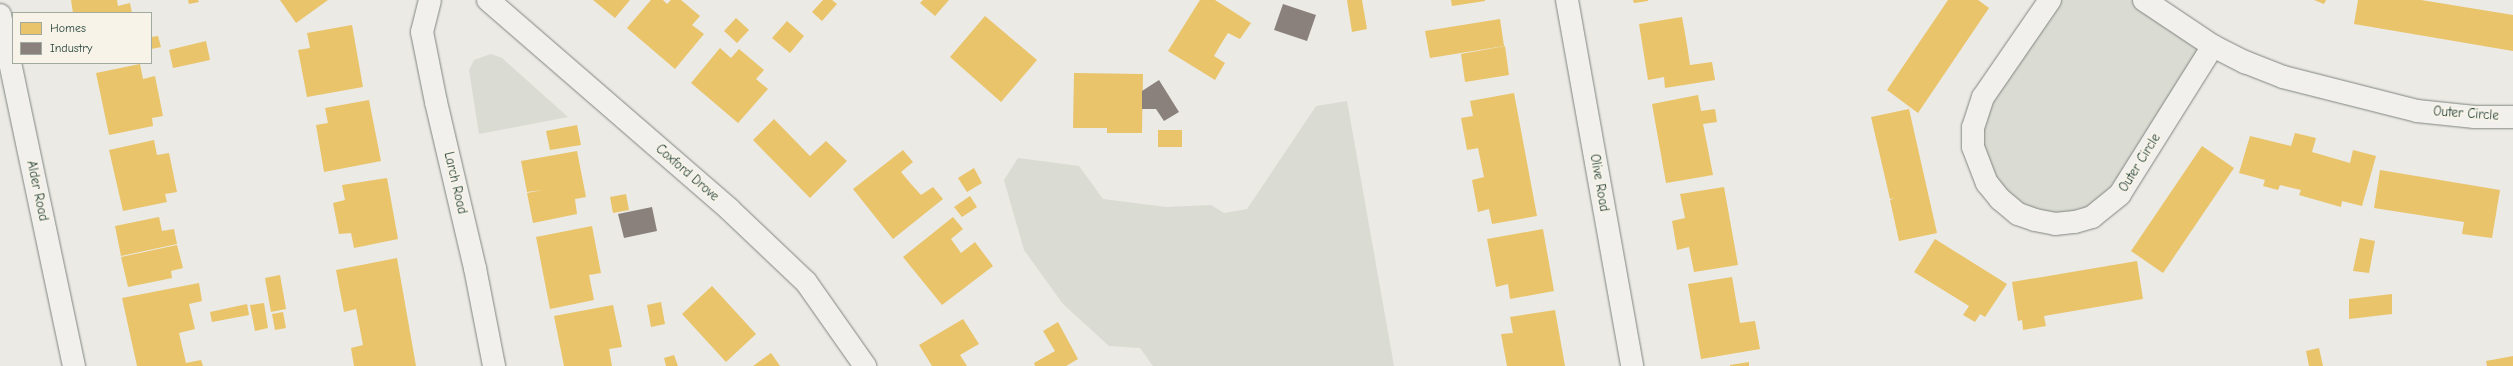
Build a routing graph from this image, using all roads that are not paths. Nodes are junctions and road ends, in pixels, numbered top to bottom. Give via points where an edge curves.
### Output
1 (430, 0) edge
2 (488, 0) edge
3 (1567, 0) edge
4 (2050, 0) edge
5 (2144, 0) edge
6 (0, 15) edge
7 (2213, 46) junction
8 (2513, 117) edge
9 (74, 366) edge
10 (494, 366) edge
11 (866, 366) edge
12 (1632, 366) edge

1 - 10 street, Larch Road via 422,32 475,268
2 - 11 street, Coxford Drove via 729,209 806,282
3 - 12 street, Olive Road
4 - 7 street, Outer Circle via 1983,97 1973,127 1973,147 1979,168 1987,183 2000,199 2018,214 2035,220 2055,224 2092,217 2120,194
5 - 7 street, Outer Circle
6 - 9 street, Alder Road
7 - 8 street, Outer Circle via 2284,77 2365,99 2417,110 2475,117

